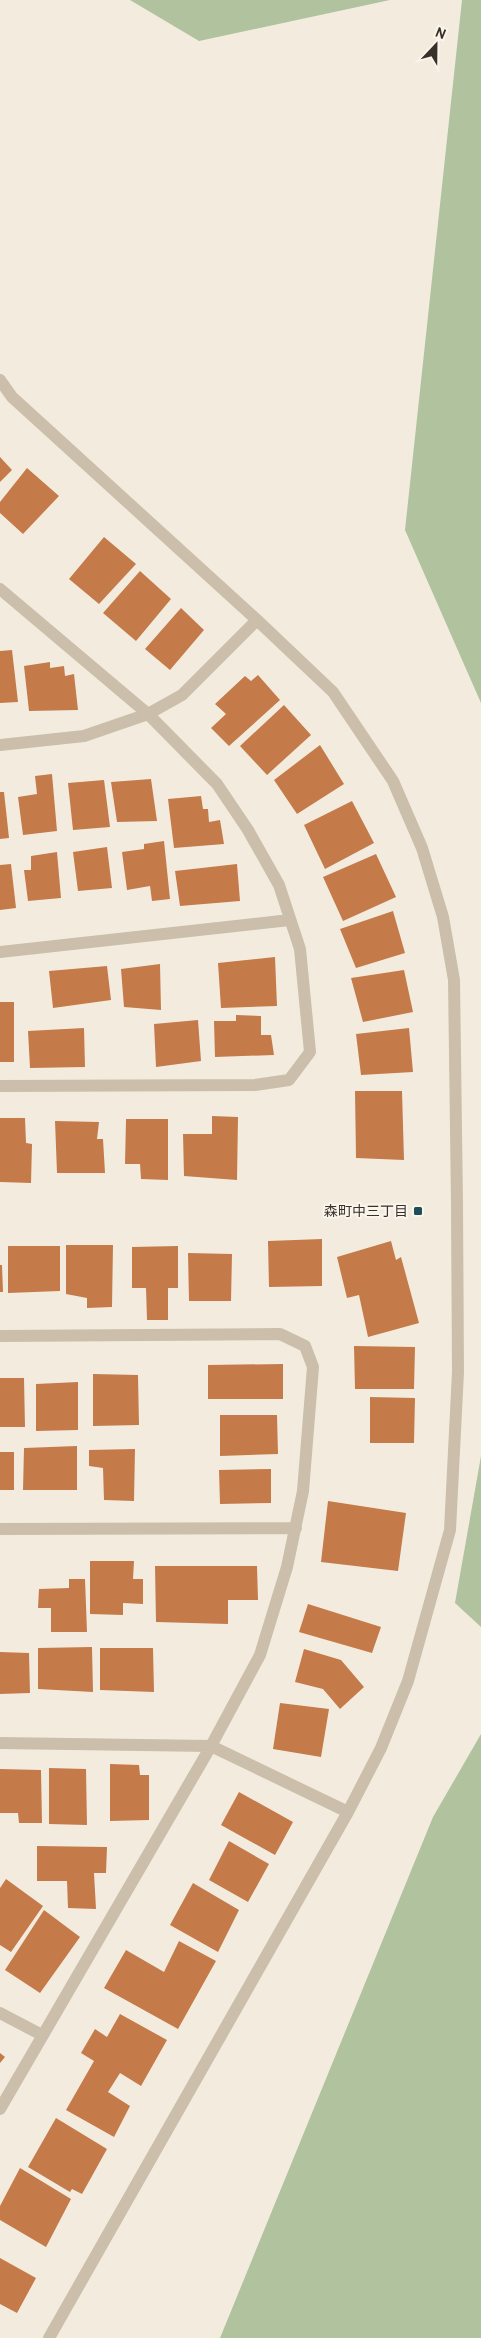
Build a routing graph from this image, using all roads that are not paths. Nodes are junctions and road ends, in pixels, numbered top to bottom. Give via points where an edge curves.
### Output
1 (0, 380) edge
2 (0, 589) edge
3 (258, 620) junction
4 (148, 714) junction
5 (0, 746) edge
6 (290, 920) junction
7 (0, 952) edge
8 (0, 1086) edge
9 (0, 1336) edge
10 (296, 1528) junction
11 (0, 1529) edge
12 (0, 1743) edge
13 (211, 1746) junction
14 (348, 1812) junction
15 (0, 2013) edge
16 (42, 2035) junction
17 (0, 2109) edge
18 (49, 2338) edge

1 - 3 street via 12,397
2 - 4 street
3 - 4 street via 182,696
3 - 14 street via 333,692 393,781 422,848 443,917 454,980 458,1372 450,1530 408,1681 381,1748
4 - 5 street via 84,736
4 - 6 street via 216,784 243,822 279,885
6 - 7 street
6 - 8 street via 300,949 310,1052 289,1080 255,1085
9 - 10 street via 280,1334 305,1346 313,1367
10 - 11 street
10 - 13 street via 260,1655
12 - 13 street
13 - 14 street
13 - 16 street
14 - 18 street
15 - 16 street
16 - 17 street

